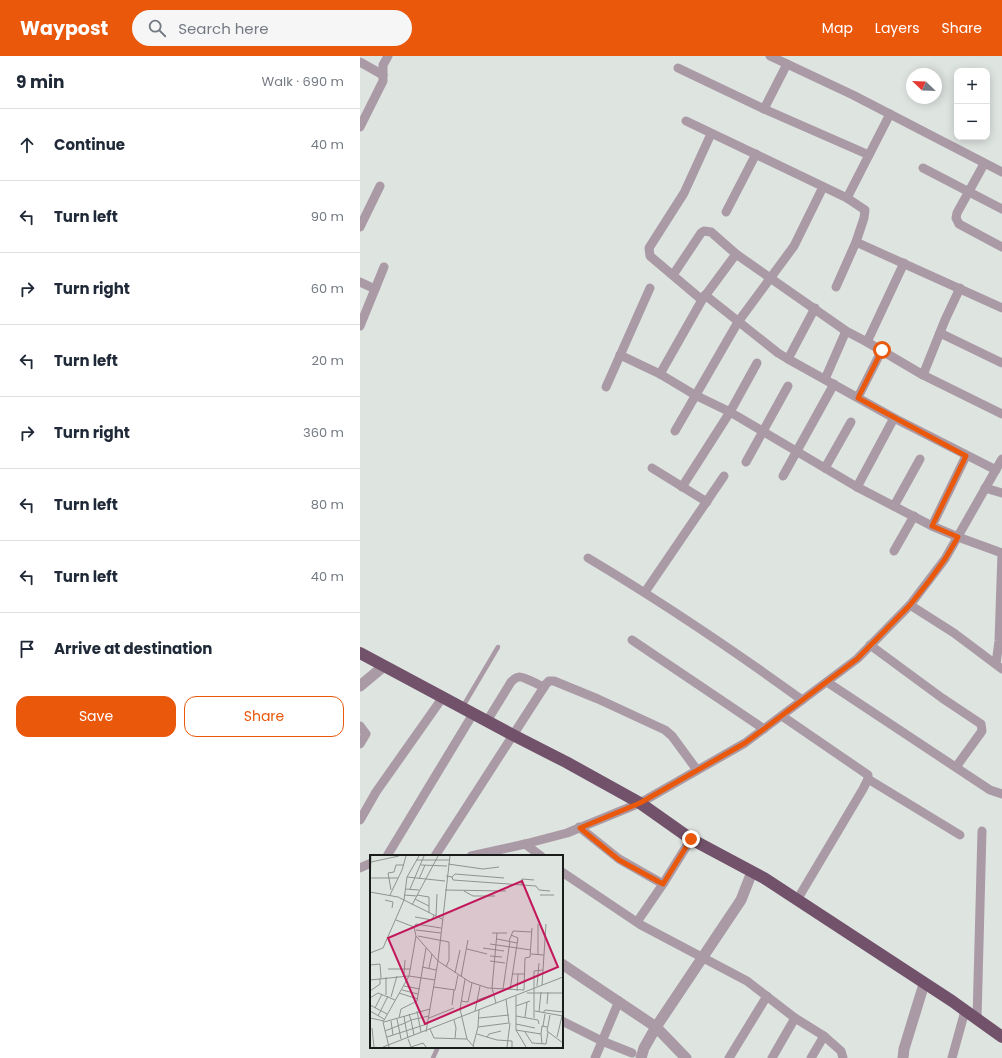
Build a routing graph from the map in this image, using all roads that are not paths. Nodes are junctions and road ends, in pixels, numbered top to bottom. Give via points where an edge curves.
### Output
1 (388, 56) edge
2 (770, 56) edge
3 (360, 62) edge
4 (787, 64) junction
5 (678, 68) dead end
6 (383, 75) junction
7 (764, 109) junction
8 (890, 114) junction
9 (686, 121) dead end
10 (360, 127) edge
11 (711, 134) junction
12 (756, 154) junction
13 (869, 155) junction
14 (984, 164) junction
15 (923, 168) dead end
16 (1002, 172) edge
17 (380, 186) dead end
18 (823, 187) junction
19 (969, 191) junction
20 (847, 198) junction
21 (1002, 209) edge
22 (726, 212) dead end
23 (360, 227) edge
24 (856, 242) junction
25 (1002, 248) edge
26 (736, 254) junction
27 (904, 263) junction
28 (384, 267) dead end
29 (673, 275) junction
30 (770, 278) junction
31 (360, 282) edge
32 (836, 286) dead end
33 (650, 288) dead end
34 (960, 288) junction
35 (375, 289) junction
36 (703, 298) junction
37 (815, 308) junction
38 (1002, 308) edge
39 (738, 322) junction
40 (360, 326) edge
41 (846, 331) junction
42 (940, 333) junction
43 (867, 342) junction
44 (882, 350) junction
45 (620, 355) junction
46 (788, 359) junction
47 (757, 363) dead end
48 (1002, 363) edge
49 (660, 374) junction
50 (923, 375) junction
51 (825, 379) junction
52 (834, 384) junction
53 (788, 386) dead end
54 (606, 387) dead end
55 (696, 395) junction
56 (858, 398) junction
57 (730, 412) junction
58 (1002, 414) edge
59 (894, 418) junction
60 (851, 422) dead end
61 (675, 431) dead end
62 (763, 432) junction
63 (797, 451) junction
64 (966, 456) junction
65 (920, 459) dead end
66 (1002, 459) edge
67 (746, 462) dead end
68 (652, 468) dead end
69 (826, 468) junction
70 (996, 470) junction
71 (724, 476) dead end
72 (783, 476) dead end
73 (857, 486) junction
74 (682, 487) junction
75 (985, 488) junction
76 (1002, 493) edge
77 (707, 502) junction
78 (894, 506) junction
79 (914, 516) junction
80 (932, 526) junction
81 (958, 537) junction
82 (894, 551) dead end
83 (1002, 553) edge
84 (588, 558) dead end
85 (645, 592) junction
86 (910, 605) junction
87 (632, 640) dead end
88 (870, 645) junction
89 (498, 647) dead end
90 (360, 653) edge
91 (384, 666) junction
92 (999, 667) edge
93 (827, 682) junction
94 (360, 686) edge
95 (544, 687) junction
96 (443, 697) junction
97 (802, 700) junction
98 (462, 708) junction
99 (473, 714) junction
100 (782, 716) junction
101 (487, 721) junction
102 (360, 726) edge
103 (764, 729) junction
104 (512, 735) junction
105 (360, 744) edge
106 (956, 767) junction
107 (697, 770) junction
108 (868, 780) junction
109 (1002, 794) edge
110 (640, 803) junction
111 (360, 820) edge
112 (580, 828) junction
113 (982, 831) dead end
114 (960, 836) dead end
115 (691, 839) junction
116 (525, 844) junction
117 (388, 855) edge
118 (436, 855) edge
119 (476, 855) edge
120 (540, 855) edge
121 (752, 872) junction
122 (563, 873) edge
123 (663, 884) junction
124 (796, 900) junction
125 (637, 922) junction
126 (703, 958) junction
127 (563, 965) edge
128 (924, 984) junction
129 (767, 996) junction
130 (619, 1001) junction
131 (965, 1010) junction
132 (795, 1018) junction
133 (977, 1019) junction
134 (563, 1022) edge
135 (656, 1027) junction
136 (824, 1036) junction
137 (1002, 1037) edge
138 (602, 1041) junction
139 (438, 1048) edge
140 (636, 1056) edge
141 (433, 1058) edge
142 (595, 1058) edge
143 (686, 1058) edge
144 (729, 1058) edge
145 (772, 1058) edge
146 (811, 1058) edge
147 (843, 1058) edge
148 (904, 1058) edge
149 (952, 1058) edge

1 - 6 street
2 - 4 street
3 - 6 street
4 - 7 street
4 - 8 street
5 - 7 street
6 - 10 street via 383,81
7 - 13 street
8 - 13 street
8 - 14 street
9 - 11 street
11 - 12 street
11 - 29 street via 684,193 650,244 650,256
12 - 18 street
12 - 22 street
13 - 20 street
14 - 16 street
14 - 19 street
15 - 19 street
17 - 23 street
18 - 20 street
18 - 30 street via 794,246
19 - 21 street
19 - 25 street via 957,213 956,221
20 - 24 street via 864,210
24 - 27 street
24 - 32 street
26 - 29 street via 711,232 704,231
26 - 30 street
26 - 36 street
27 - 34 street
27 - 43 street
28 - 35 street
29 - 36 street
30 - 37 street
30 - 39 street
31 - 35 street
33 - 45 street
34 - 38 street
34 - 42 street
35 - 40 street
36 - 39 street
36 - 49 street
37 - 41 street
37 - 46 street
39 - 46 street
39 - 55 street
41 - 43 street
41 - 51 street
42 - 48 street
42 - 50 street
43 - 44 street
44 - 50 street
44 - 56 street
45 - 49 street
45 - 54 street
46 - 51 street
47 - 57 street
49 - 55 street
50 - 58 street
51 - 52 street
52 - 56 street
52 - 63 street
53 - 62 street
55 - 57 street
55 - 61 street
56 - 59 street
57 - 62 street
57 - 74 street
59 - 64 street
59 - 73 street
60 - 69 street
62 - 63 street
62 - 67 street
63 - 69 street
63 - 72 street
64 - 70 street
64 - 80 street
65 - 78 street
66 - 70 street
68 - 74 street
69 - 73 street
70 - 75 street
71 - 77 street
73 - 78 street
74 - 77 street
75 - 76 street
75 - 81 street
77 - 85 street
78 - 79 street
79 - 80 street
79 - 82 street
80 - 81 street
81 - 83 street
81 - 86 street via 945,559
83 - 92 street
84 - 85 street
85 - 97 street
86 - 88 street
86 - 92 street via 954,633
87 - 103 street
88 - 93 street via 857,659
88 - 106 street via 981,724 982,731
89 - 98 lane
90 - 91 highway
91 - 94 street
91 - 96 highway
93 - 97 street
93 - 106 street
95 - 101 street via 523,678 515,678
95 - 104 street
95 - 107 street via 549,681 554,681 659,727 672,736
96 - 98 highway
96 - 111 street via 376,792
97 - 100 street
98 - 99 highway
99 - 101 highway
99 - 117 street
100 - 103 street
100 - 108 street via 863,771 868,775
101 - 104 highway
102 - 105 street via 366,734
103 - 107 street via 745,743
104 - 110 highway
104 - 118 street
106 - 109 street via 990,790
107 - 110 street
108 - 114 street
108 - 124 street
110 - 112 street
110 - 115 highway
112 - 116 street
112 - 123 street via 619,860
113 - 133 street
115 - 121 highway
115 - 123 street
116 - 119 street
116 - 120 street
121 - 124 highway
121 - 126 street via 741,900
122 - 125 street
123 - 125 street
124 - 128 highway
125 - 126 street
126 - 129 street via 747,981
126 - 135 street
127 - 130 street
128 - 131 highway
128 - 148 street via 904,1049
129 - 132 street
129 - 144 street
130 - 135 street
130 - 138 street
131 - 133 highway
131 - 149 street
132 - 136 street
132 - 145 street
133 - 137 highway
134 - 138 street
135 - 140 street via 644,1048
135 - 143 street
136 - 146 street
136 - 147 street via 841,1052
138 - 140 street
138 - 142 street
139 - 141 lane

